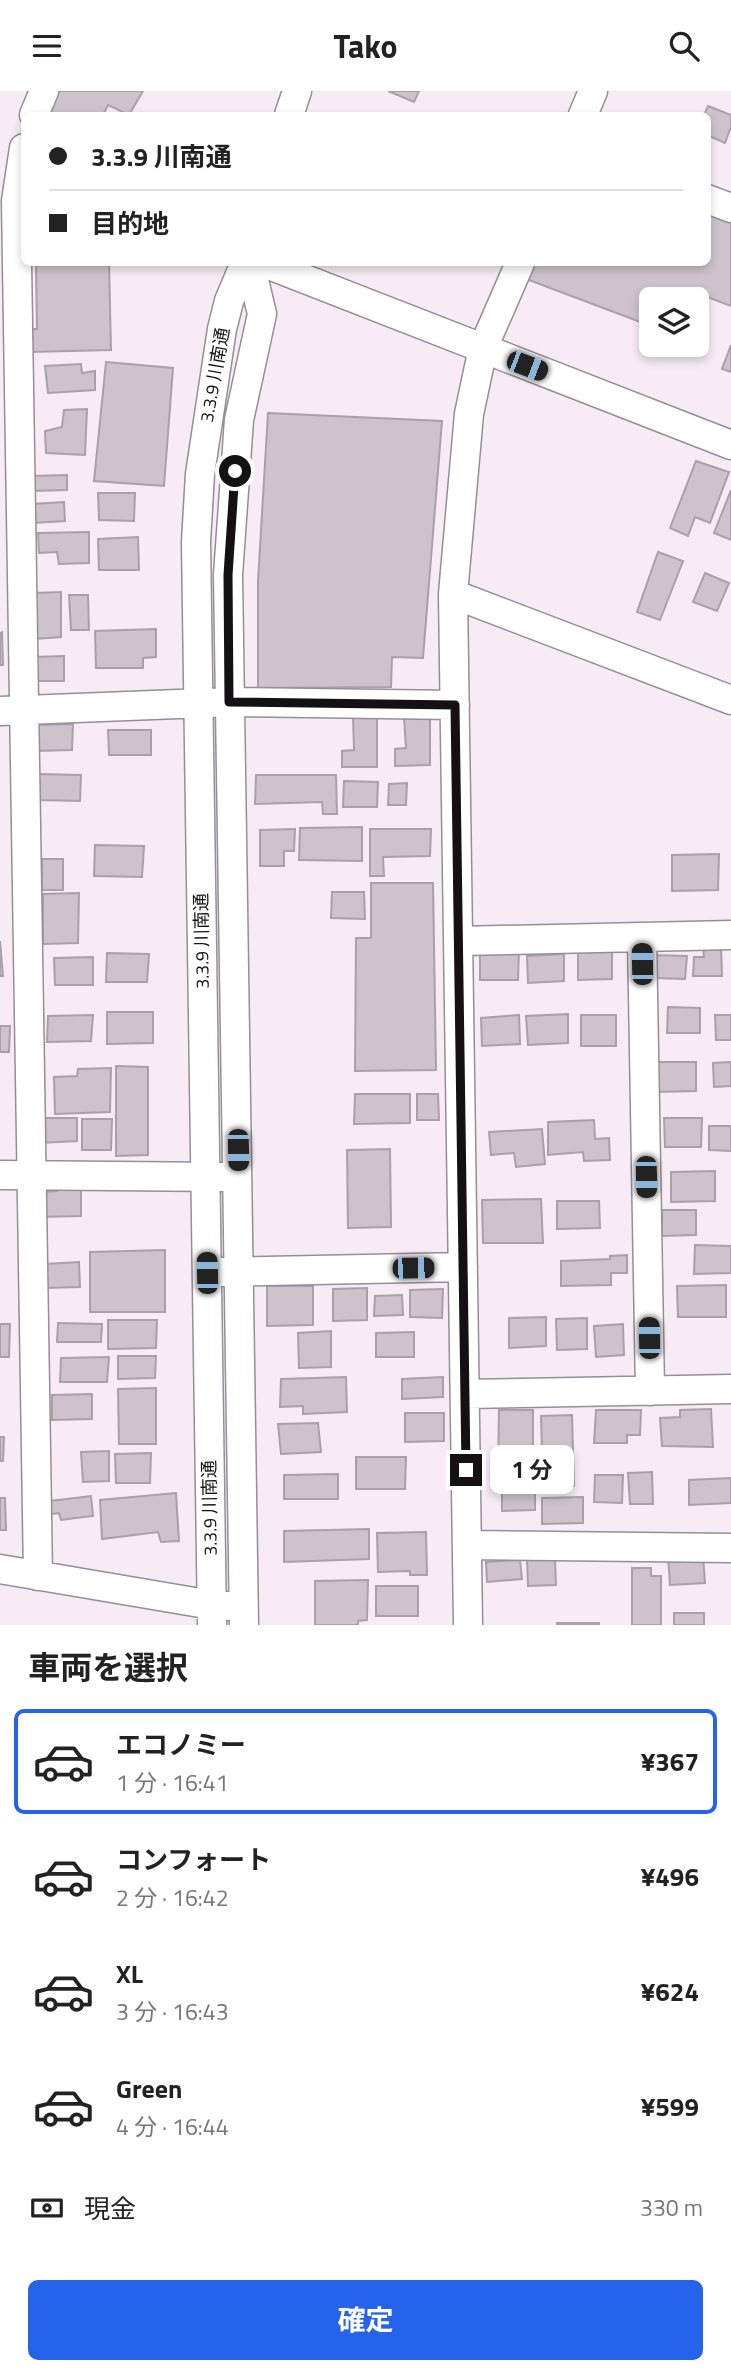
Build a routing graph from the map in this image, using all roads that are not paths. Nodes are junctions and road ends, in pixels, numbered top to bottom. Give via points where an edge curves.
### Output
1 (44, 91) edge
2 (297, 91) edge
3 (593, 91) edge
4 (34, 112) edge
5 (290, 112) edge
6 (584, 112) edge
7 (17, 158) edge
8 (711, 200) edge
9 (731, 208) edge
10 (246, 266) edge
11 (249, 266) edge
12 (272, 266) edge
13 (519, 266) edge
14 (9, 347) edge
15 (483, 348) junction
16 (731, 445) edge
17 (453, 594) junction
18 (731, 700) edge
19 (229, 702) junction
20 (199, 703) junction
21 (455, 705) junction
22 (12, 711) edge
23 (731, 935) edge
24 (642, 937) junction
25 (458, 941) junction
26 (0, 1175) edge
27 (32, 1175) junction
28 (206, 1177) junction
29 (239, 1177) junction
30 (463, 1267) junction
31 (239, 1272) junction
32 (207, 1273) junction
33 (731, 1389) edge
34 (650, 1391) junction
35 (465, 1394) junction
36 (467, 1545) junction
37 (731, 1548) edge
38 (0, 1569) edge
39 (38, 1576) junction
40 (212, 1615) edge
41 (244, 1616) edge
42 (468, 1625) edge

1 - 4 street
2 - 5 street
3 - 6 street
7 - 14 street
8 - 9 street
10 - 20 street, 3.3.9 川南通 via 229,301 222,329 200,474 196,543
11 - 19 street, 3.3.9 川南通 via 262,314 236,458 228,575
12 - 15 street
13 - 15 street
14 - 22 street
15 - 16 street
15 - 17 street via 469,414
17 - 18 street
17 - 21 street
19 - 20 street
19 - 21 street
19 - 29 street, 3.3.9 川南通
20 - 22 street
20 - 28 street, 3.3.9 川南通
21 - 25 street
22 - 27 street
23 - 24 street
24 - 25 street
24 - 34 street
25 - 30 street
26 - 27 street
27 - 28 street
27 - 39 street
28 - 29 street
28 - 32 street, 3.3.9 川南通
29 - 31 street, 3.3.9 川南通
30 - 31 street
30 - 35 street
31 - 32 street
31 - 41 street, 3.3.9 川南通
32 - 40 street, 3.3.9 川南通
33 - 34 street
34 - 35 street
35 - 36 street
36 - 37 street
36 - 42 street
38 - 39 street
39 - 40 street
40 - 41 street

